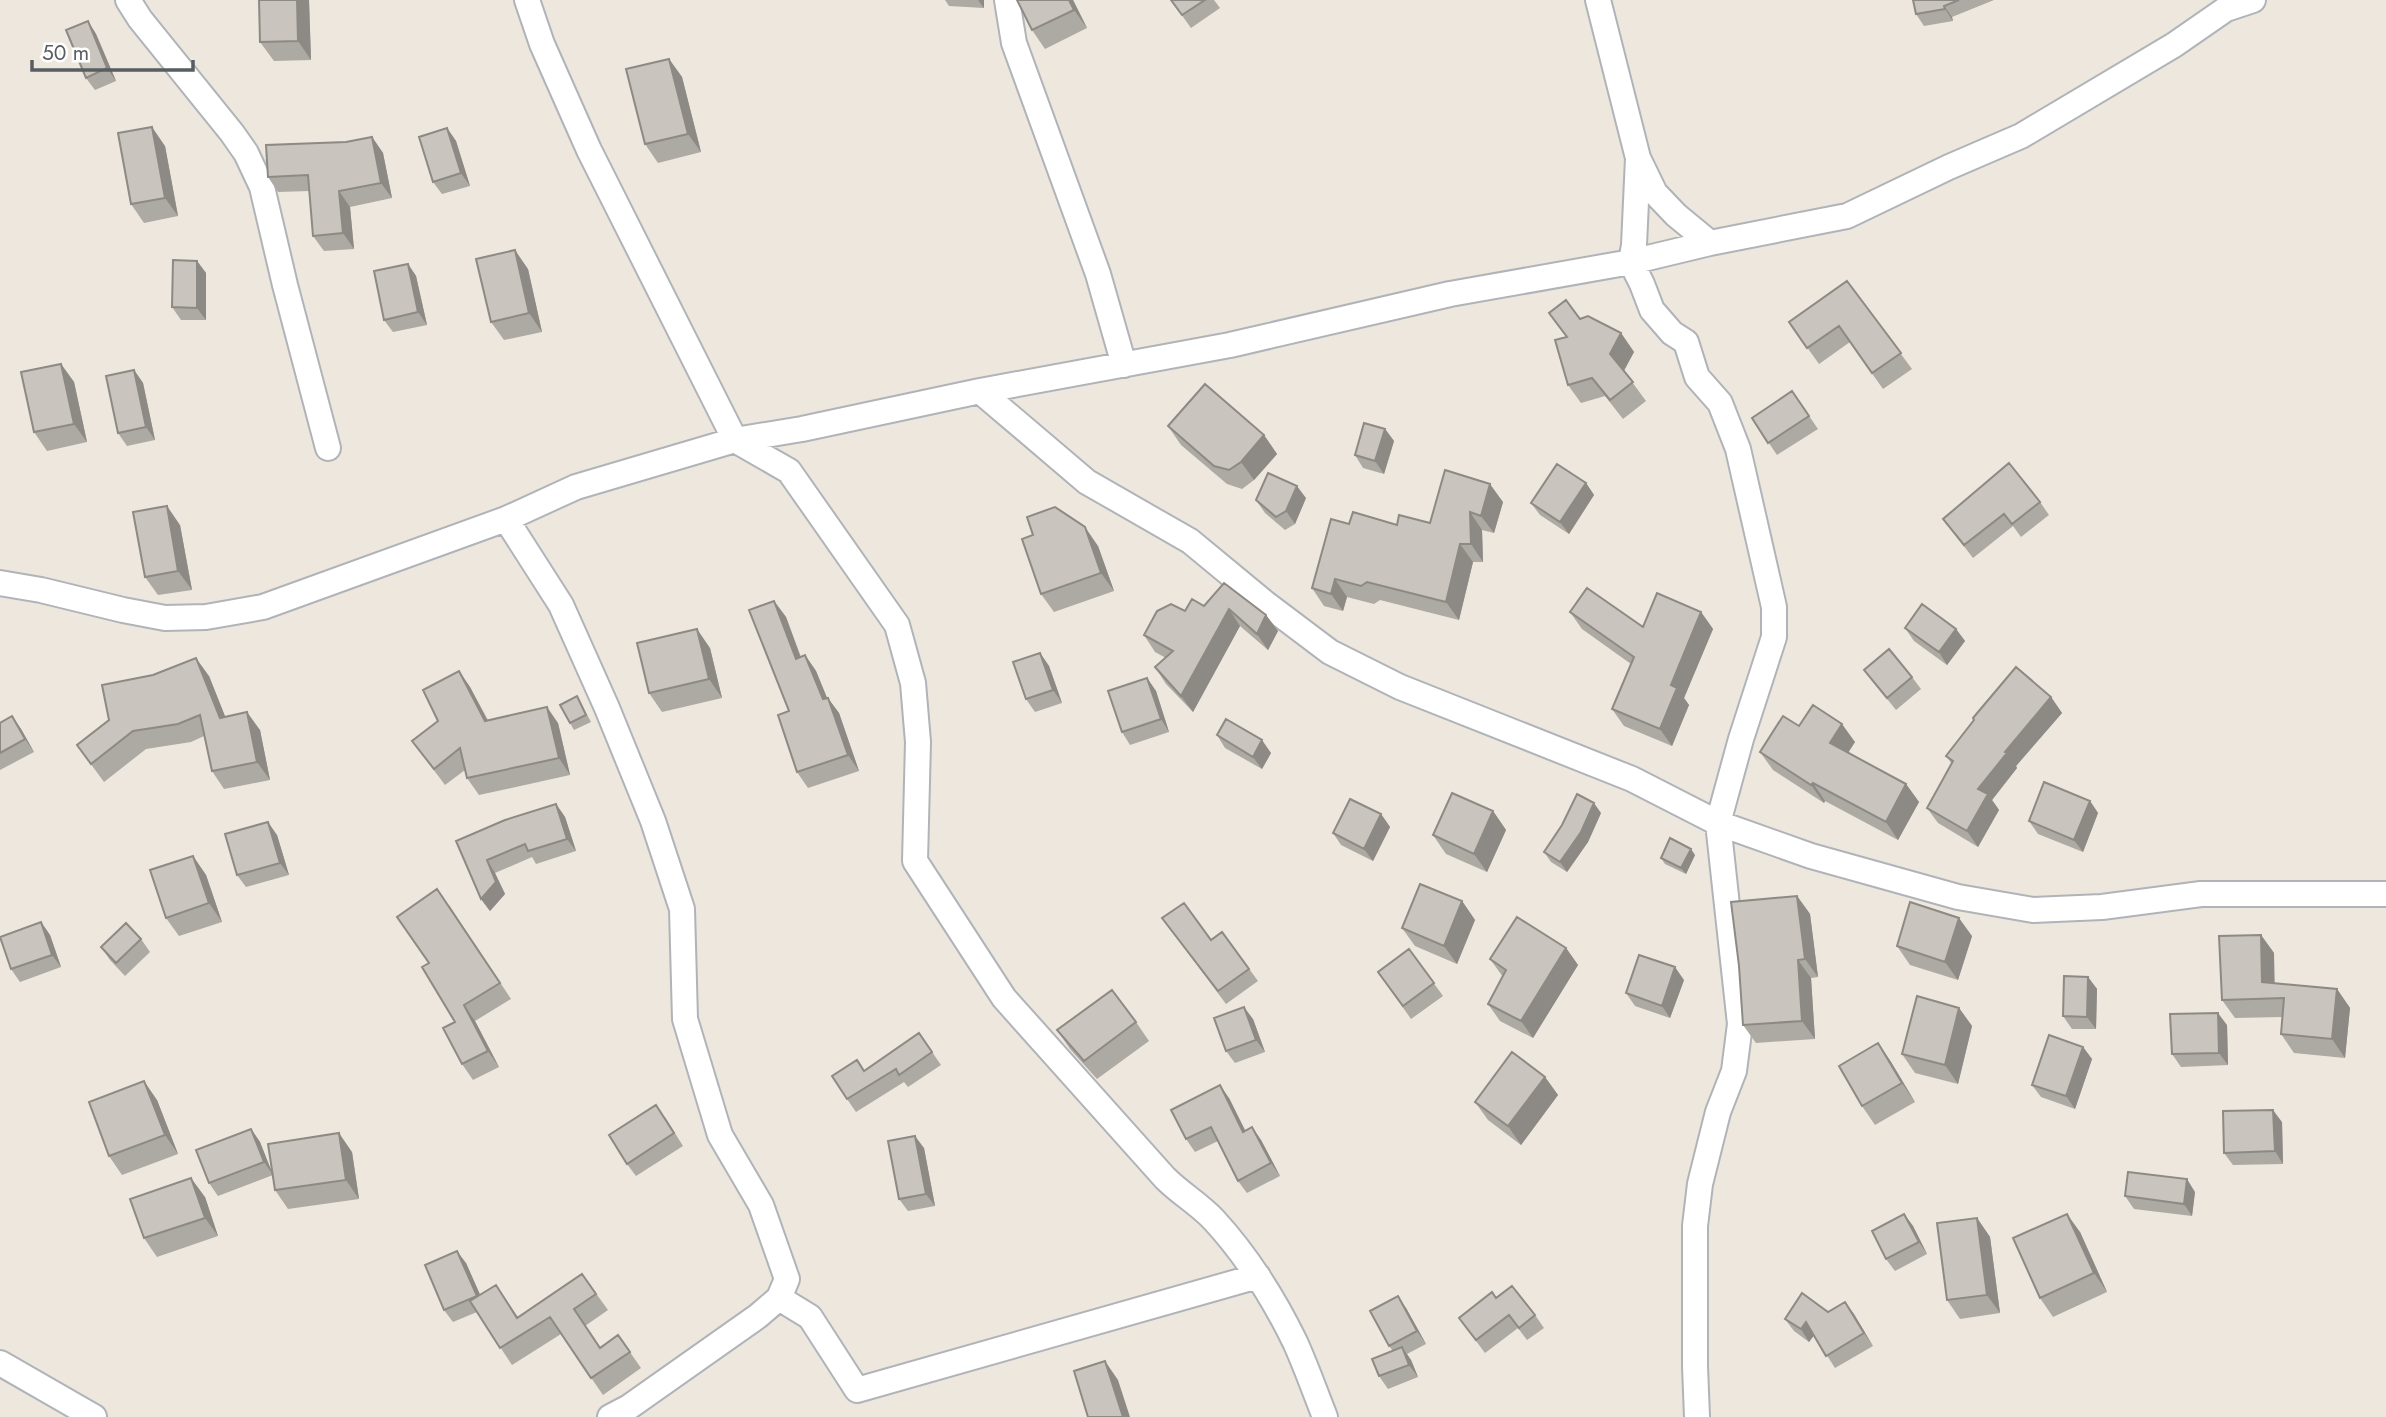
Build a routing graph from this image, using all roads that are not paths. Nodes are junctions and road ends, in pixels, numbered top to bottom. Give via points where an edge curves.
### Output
1 (128, 0) edge
2 (527, 0) edge
3 (1007, 0) edge
4 (1598, 0) edge
5 (2253, 0) edge
6 (1638, 158) junction
7 (1710, 243) junction
8 (1631, 262) junction
9 (1124, 365) junction
10 (980, 391) junction
11 (735, 440) junction
12 (328, 448) dead end
13 (506, 519) junction
14 (0, 583) edge
15 (1718, 823) junction
16 (2386, 894) edge
17 (1258, 1276) junction
18 (779, 1298) junction
19 (0, 1363) edge
20 (94, 1417) edge
21 (610, 1417) edge
22 (1325, 1417) edge
23 (1697, 1417) edge

1 - 12 street via 232,133 262,187
2 - 11 street via 589,150
3 - 9 street via 1014,43 1098,274
4 - 6 street
5 - 7 street via 2226,9 2021,136 1847,216
6 - 7 street via 1655,193
6 - 8 street
7 - 8 street
8 - 9 street via 1450,294
8 - 15 street via 1652,310 1686,342 1697,377 1720,403 1738,449 1774,607 1774,637
9 - 10 street
10 - 11 street
10 - 15 street via 1087,482 1190,541 1330,652 1400,687 1632,779
11 - 13 street via 576,487
11 - 17 street via 789,471 897,625 913,683 918,742 915,861 1003,998 1165,1178 1216,1222
13 - 14 street via 263,607 206,617 166,618
13 - 18 street via 561,605 653,821 682,909 685,1019 720,1135 761,1205 787,1279
15 - 16 street via 1811,856 1958,897 2032,910 2102,907 2201,894
15 - 23 street via 1740,1024 1734,1071 1718,1112 1695,1226
17 - 18 street via 857,1390 810,1317
17 - 22 street via 1295,1342
18 - 21 street
19 - 20 street

